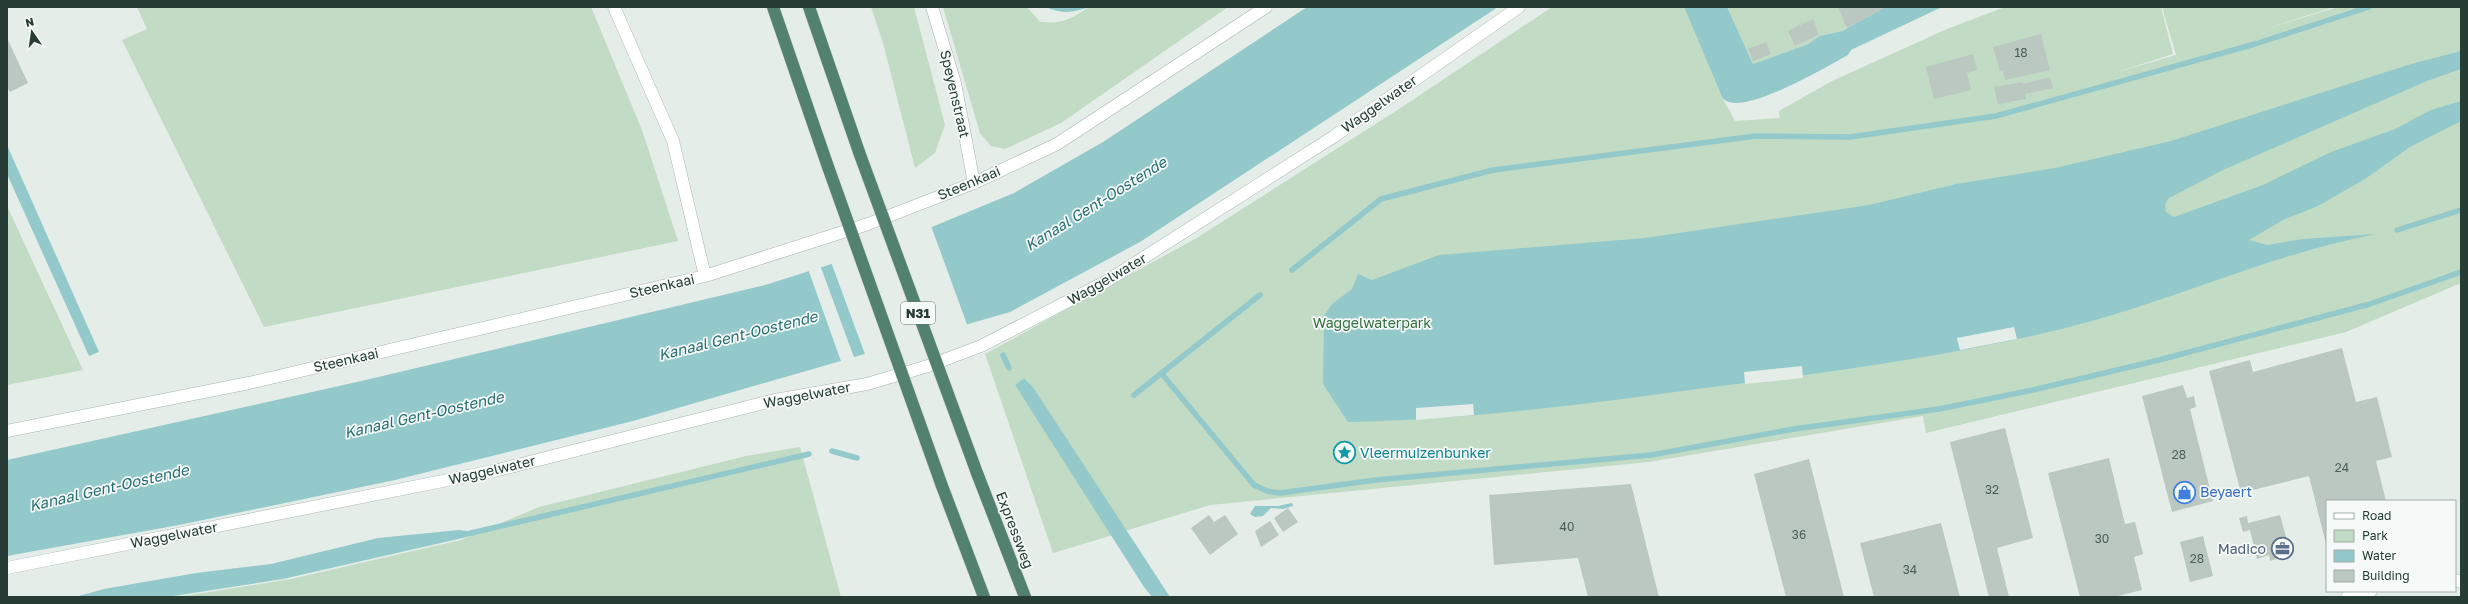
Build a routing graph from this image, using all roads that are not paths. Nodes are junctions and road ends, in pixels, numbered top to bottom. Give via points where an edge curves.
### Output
1 (614, 7) edge
2 (773, 7) edge
3 (809, 7) edge
4 (932, 7) edge
5 (1266, 7) edge
6 (1519, 7) edge
7 (974, 183) junction
8 (705, 276) junction
9 (7, 431) edge
10 (7, 568) edge
11 (2367, 592) edge
12 (984, 597) edge
13 (1025, 597) edge
14 (2347, 597) edge

1 - 8 street via 673,141
2 - 12 highway, N31, bridge via 942,486
3 - 13 highway, Expressweg / N31, bridge via 859,152
4 - 7 street, Speyenstraat via 955,83
5 - 7 street, Steenkaai via 1057,144
6 - 10 street, Waggelwater via 1332,137 1107,281 1021,327 935,364 867,384 775,400 498,470
7 - 8 street, Steenkaai via 868,224
8 - 9 street, Steenkaai via 249,383
11 - 14 street

